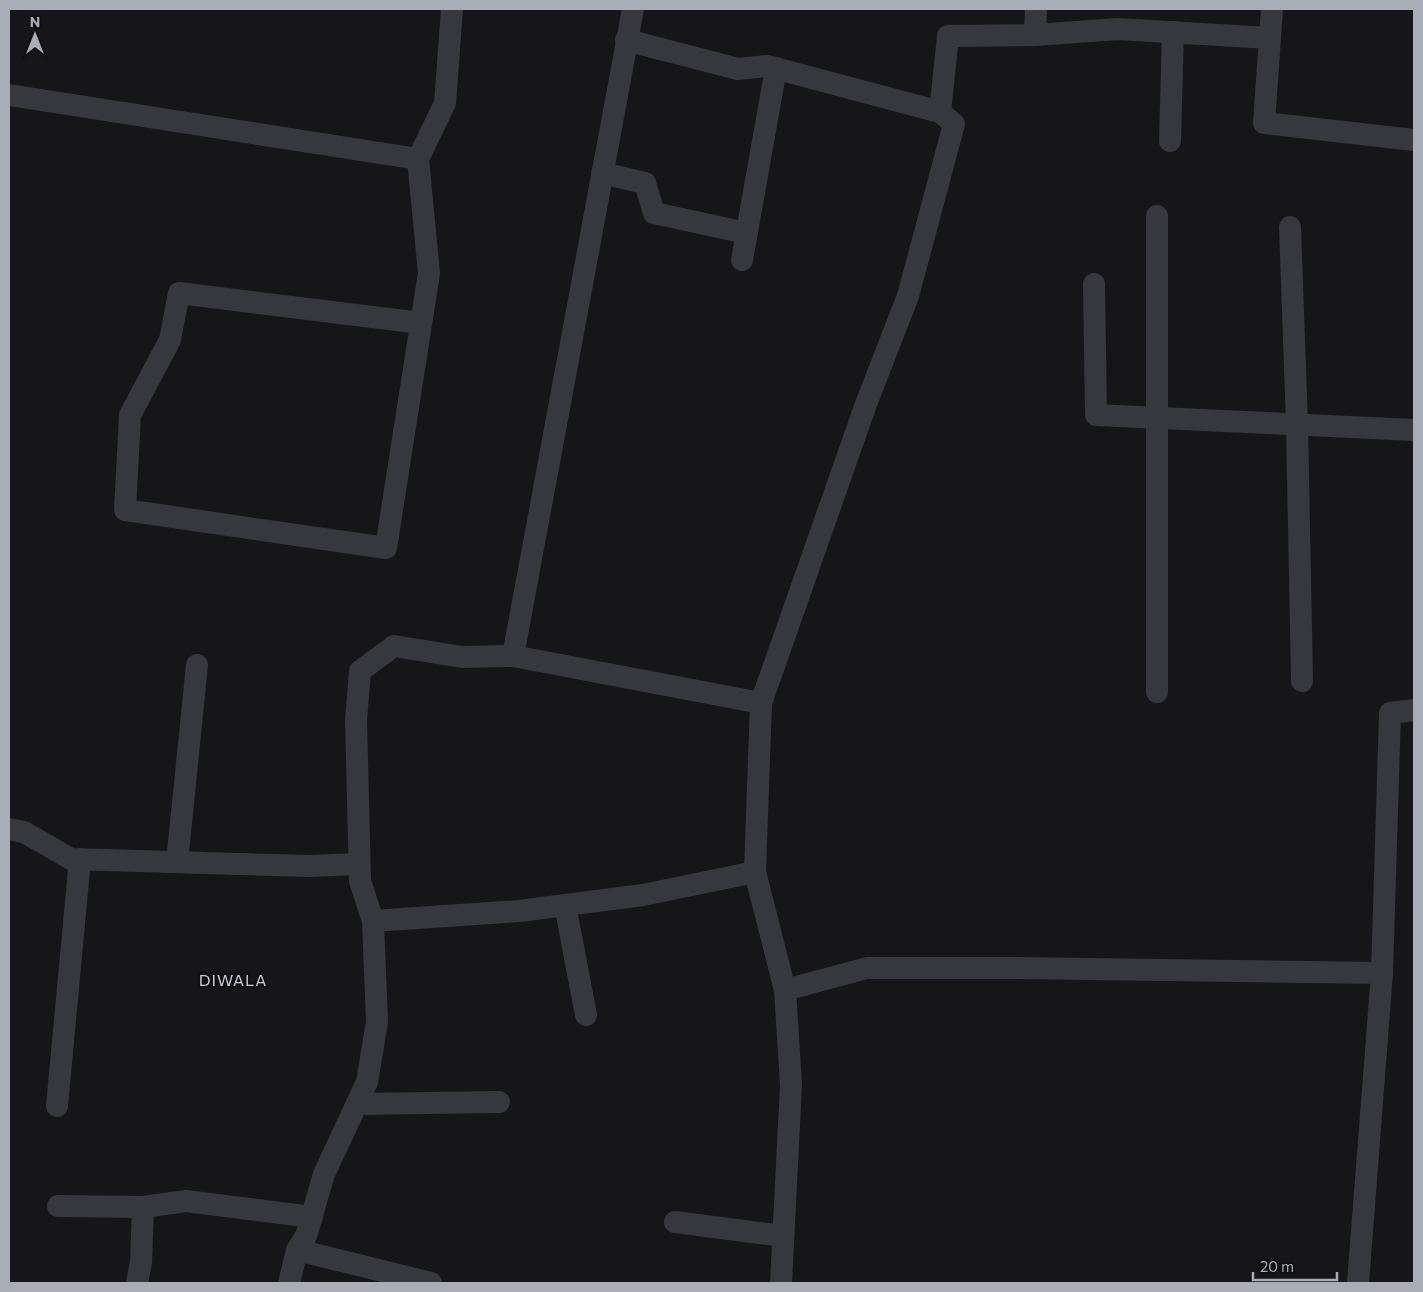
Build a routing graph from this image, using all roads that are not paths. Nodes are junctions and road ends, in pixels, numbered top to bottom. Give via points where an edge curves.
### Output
1 (452, 9) edge
2 (633, 9) edge
3 (1036, 9) edge
4 (1272, 9) edge
5 (1172, 32) junction
6 (1035, 35) junction
7 (1269, 38) junction
8 (626, 40) junction
9 (776, 68) junction
10 (9, 96) edge
11 (940, 112) junction
12 (1414, 140) edge
13 (1170, 141) dead end
14 (418, 160) junction
15 (602, 173) junction
16 (1157, 216) dead end
17 (1290, 227) dead end
18 (746, 233) junction
19 (742, 260) dead end
20 (1094, 284) dead end
21 (421, 323) junction
22 (1158, 417) junction
23 (1297, 424) junction
24 (1414, 430) edge
25 (513, 656) junction
26 (197, 665) dead end
27 (1302, 681) dead end
28 (1157, 692) dead end
29 (761, 703) junction
30 (1414, 710) edge
31 (9, 829) edge
32 (80, 859) junction
33 (177, 862) junction
34 (359, 864) junction
35 (755, 872) junction
36 (565, 905) junction
37 (374, 921) junction
38 (1382, 973) junction
39 (785, 990) junction
40 (586, 1015) dead end
41 (499, 1102) dead end
42 (357, 1104) junction
43 (57, 1106) dead end
44 (58, 1206) dead end
45 (143, 1207) junction
46 (312, 1217) junction
47 (675, 1222) dead end
48 (784, 1236) junction
49 (297, 1250) junction
50 (137, 1283) edge
51 (289, 1283) edge
52 (432, 1283) edge
53 (781, 1283) edge
54 (1358, 1283) edge

1 - 14 street via 445,103
2 - 8 street
3 - 6 street
4 - 7 street
5 - 6 street via 1118,29
5 - 7 street
5 - 13 street
6 - 11 street via 948,36
7 - 12 street via 1264,123
8 - 9 street via 738,69
8 - 15 street
9 - 11 street
9 - 18 street
10 - 14 street
11 - 29 street via 954,124 908,296 866,404
14 - 21 street via 429,273
15 - 18 street via 645,183 654,213
15 - 25 street
16 - 22 street
17 - 23 street
18 - 19 street
20 - 22 street via 1096,415
21 - 21 street via 386,548 125,510 130,415 170,340 179,293
22 - 23 street
22 - 28 street
23 - 24 street
23 - 27 street
25 - 29 street
25 - 34 street via 462,657 394,646 360,672 356,720
26 - 33 street
29 - 35 street
30 - 38 street via 1390,713
31 - 32 street via 24,832 71,859
32 - 33 street
32 - 43 street
33 - 34 street via 309,866
34 - 37 street via 360,881
35 - 36 street via 643,895
35 - 39 street
36 - 37 street
36 - 40 street
37 - 42 street via 377,1022 367,1082
38 - 39 street via 867,968
38 - 54 street
39 - 48 street via 791,1085
41 - 42 street
42 - 46 street via 324,1174
44 - 45 street
45 - 46 street via 186,1201
45 - 50 street
46 - 49 street
47 - 48 street
48 - 53 street
49 - 51 street
49 - 52 street

